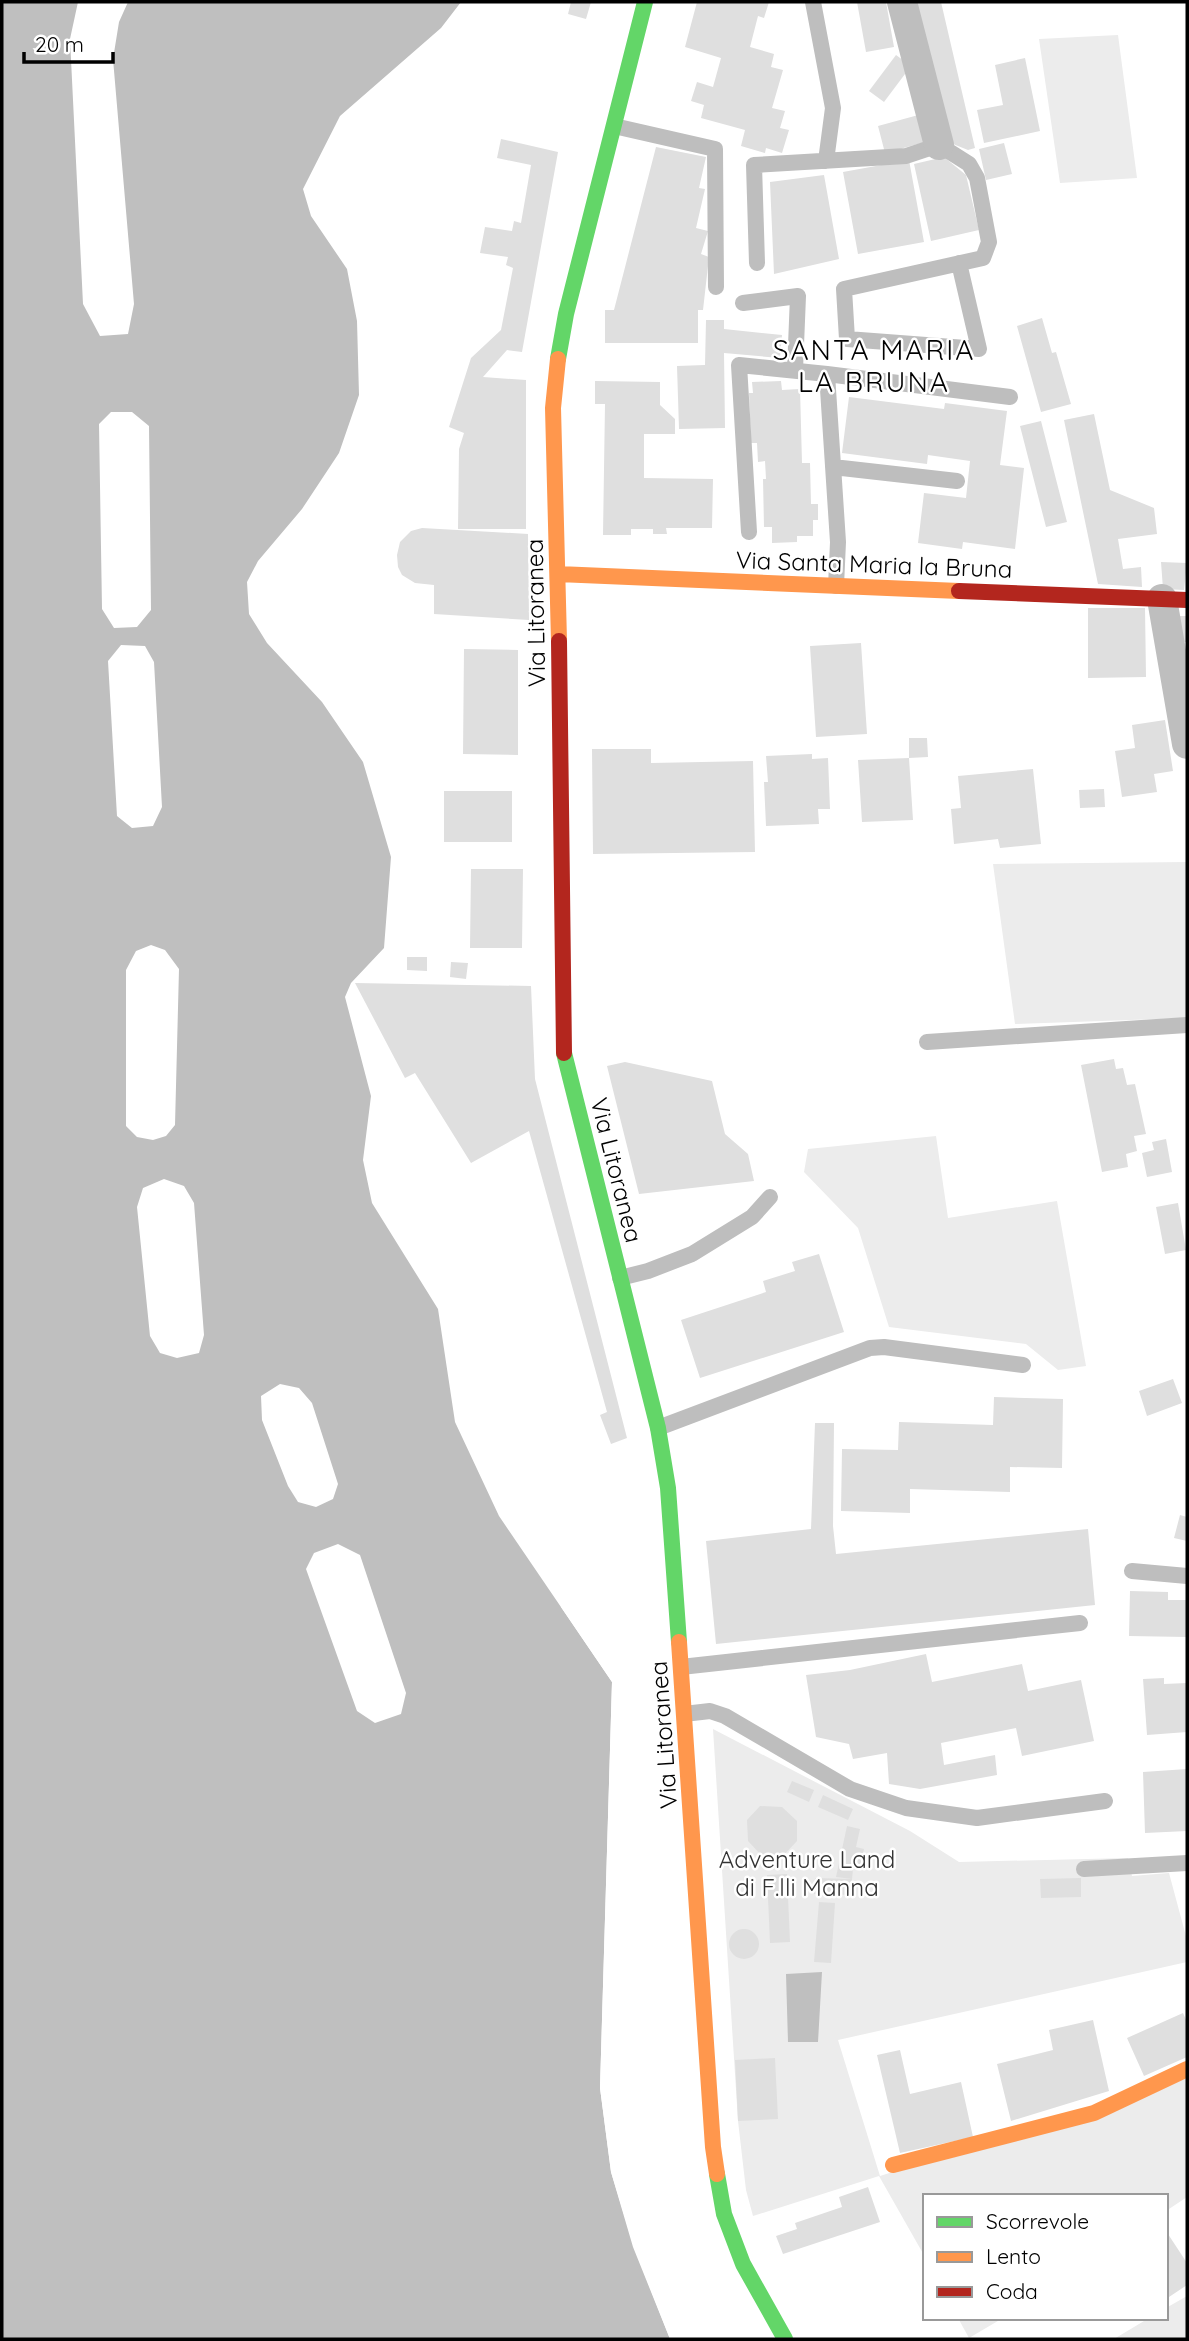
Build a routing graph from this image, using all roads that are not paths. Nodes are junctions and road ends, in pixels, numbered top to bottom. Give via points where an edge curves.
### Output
1 (645, 2) edge
2 (813, 2) edge
3 (902, 2) edge
4 (614, 126) junction
5 (939, 145) junction
6 (826, 161) junction
7 (757, 263) dead end
8 (959, 263) junction
9 (716, 287) dead end
10 (743, 303) dead end
11 (795, 370) junction
12 (827, 374) junction
13 (1010, 397) dead end
14 (834, 467) junction
15 (957, 481) dead end
16 (749, 532) dead end
17 (558, 574) junction
18 (836, 586) junction
19 (1174, 599) edge
20 (1187, 744) edge
21 (1187, 1025) edge
22 (927, 1042) dead end
23 (770, 1197) dead end
24 (620, 1278) junction
25 (1023, 1365) dead end
26 (658, 1428) junction
27 (1132, 1571) dead end
28 (1187, 1576) edge
29 (1080, 1623) dead end
30 (681, 1667) junction
31 (684, 1714) junction
32 (1105, 1801) dead end
33 (1187, 1863) edge
34 (1084, 1869) dead end
35 (1187, 2069) edge
36 (894, 2165) dead end
37 (785, 2339) edge

1 - 4 street, Via Litoranea
2 - 6 lane via 833,108
3 - 5 street
4 - 9 lane via 715,149
4 - 17 street, Via Litoranea via 559,352 553,408
5 - 6 lane via 905,156
5 - 8 lane via 969,164 977,178 989,242 983,257
6 - 7 lane via 754,165
8 - 8 lane via 844,289 847,339 979,349
10 - 11 lane via 798,296
11 - 12 lane
11 - 16 lane via 739,365
12 - 13 lane
12 - 14 lane
14 - 15 lane
14 - 18 lane
17 - 18 street, Via Santa Maria la Bruna
17 - 24 street, Via Litoranea via 562,1036
18 - 19 street, Via Santa Maria la Bruna
19 - 20 street
21 - 22 lane
23 - 24 lane via 752,1217 692,1254
24 - 26 street, Via Litoranea
25 - 26 lane via 870,1348
26 - 30 street, Via Litoranea via 668,1488
27 - 28 lane
29 - 30 lane
30 - 31 street, Via Litoranea
31 - 32 lane via 710,1711 725,1716 850,1789 906,1808 977,1818
31 - 37 street, Via Litoranea via 713,2147 724,2214 743,2264
33 - 34 lane
35 - 36 street via 1094,2113

